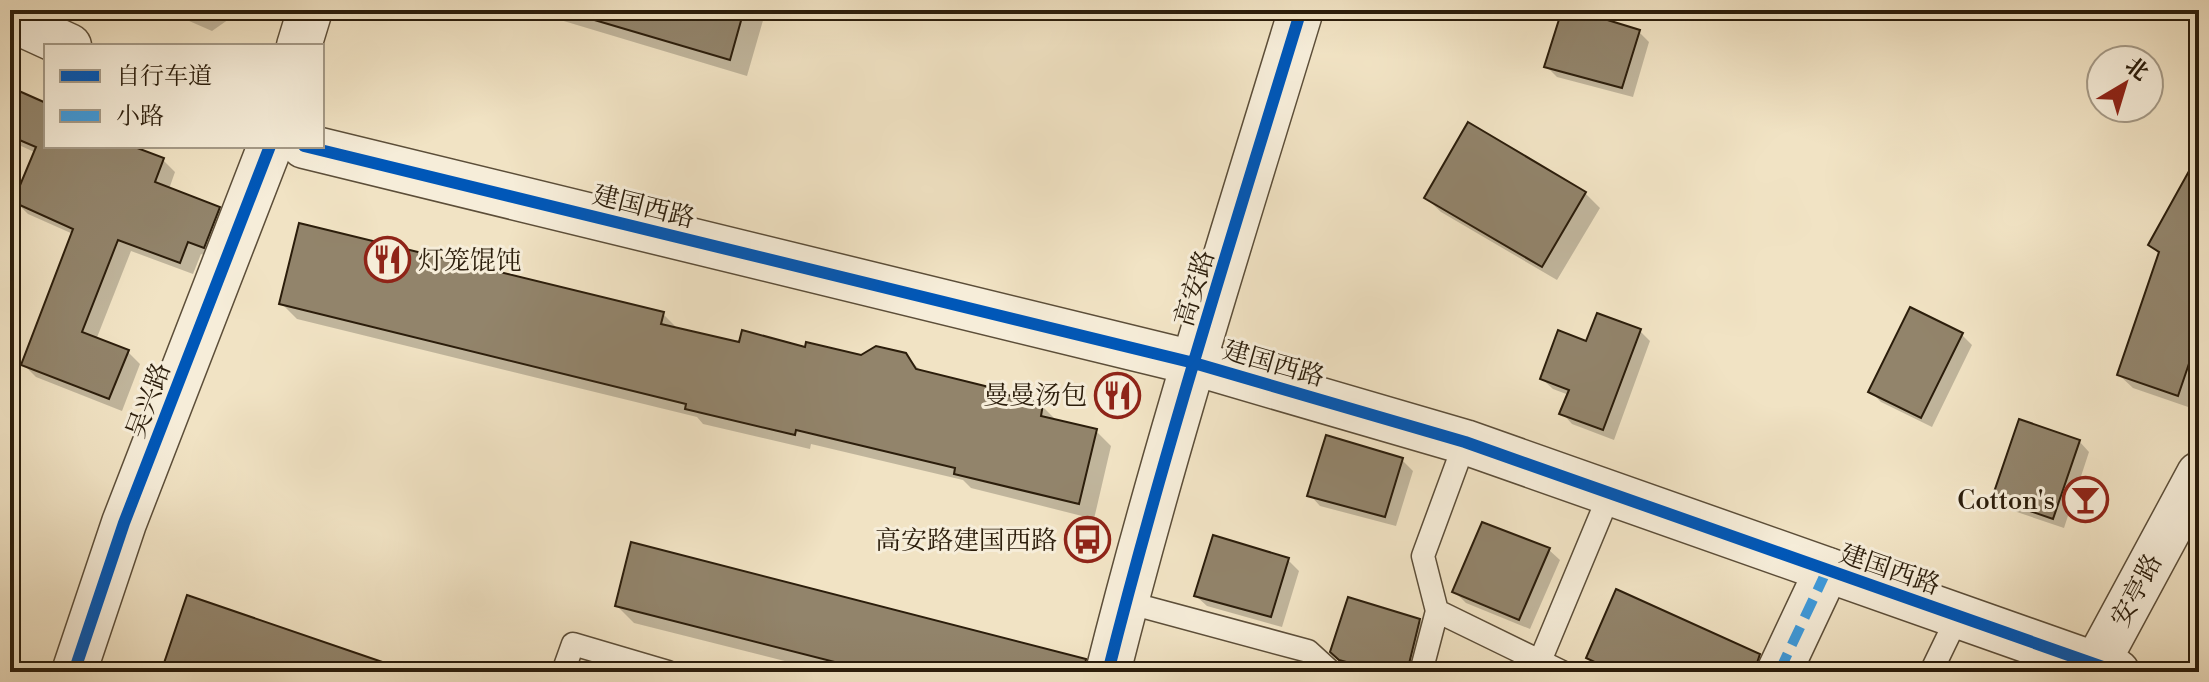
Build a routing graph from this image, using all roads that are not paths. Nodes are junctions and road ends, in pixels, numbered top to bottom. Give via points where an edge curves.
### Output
1 (310, 10) edge
2 (1301, 10) edge
3 (10, 19) edge
4 (65, 44) edge
5 (300, 44) edge
6 (269, 148) edge
7 (312, 148) edge
8 (1194, 363) junction
9 (1465, 442) junction
10 (2199, 474) edge
11 (1610, 493) junction
12 (1827, 570) junction
13 (1126, 602) junction
14 (1437, 611) junction
15 (1958, 616) junction
16 (1540, 661) junction
17 (2107, 668) edge
18 (74, 672) edge
19 (563, 672) edge
20 (668, 672) edge
21 (1108, 672) edge
22 (1331, 672) edge
23 (1421, 672) edge
24 (1562, 672) edge
25 (1779, 672) edge
26 (1931, 672) edge

1 - 5 street
2 - 8 street, 高安路
3 - 4 street
6 - 18 street, 吴兴路 via 124,523
7 - 8 street, 建国西路
8 - 9 street, 建国西路
8 - 13 street, 高安路
9 - 11 street, 建国西路
9 - 14 lane via 1423,556
10 - 17 street, 安亭路
11 - 12 street, 建国西路
11 - 16 lane
12 - 15 street, 建国西路
12 - 25 street
13 - 21 street, 高安路
13 - 22 lane via 1308,651
14 - 16 lane
14 - 23 lane
15 - 17 street, 建国西路
15 - 26 lane
16 - 24 lane
19 - 20 lane via 573,644

